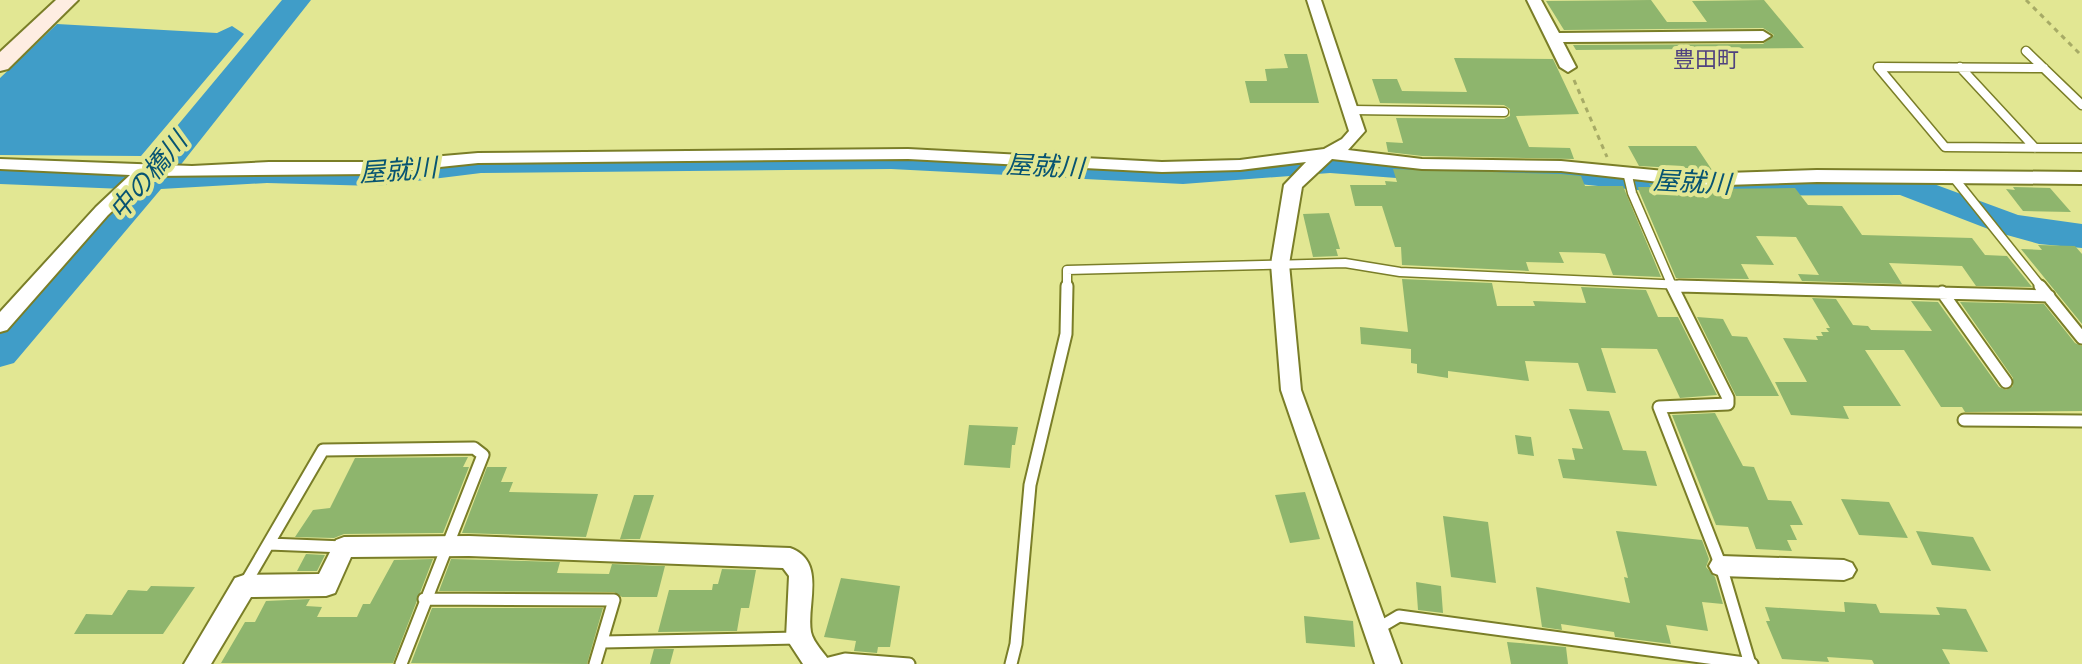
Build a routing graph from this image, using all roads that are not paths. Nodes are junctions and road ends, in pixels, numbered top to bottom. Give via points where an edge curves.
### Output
1 (68, 0) edge
2 (1314, 0) edge
3 (1534, 0) edge
4 (1763, 36) dead end
5 (1552, 38) junction
6 (2026, 51) dead end
7 (0, 64) edge
8 (1568, 67) road end
9 (1960, 67) junction
10 (2044, 68) junction
11 (2082, 105) edge
12 (1352, 110) junction
13 (1504, 112) dead end
14 (2035, 148) junction
15 (2082, 148) edge
16 (1321, 160) junction
17 (0, 164) edge
18 (1624, 175) junction
19 (139, 177) junction
20 (1954, 178) junction
21 (2082, 178) edge
22 (1280, 264) junction
23 (1672, 286) junction
24 (1942, 292) junction
25 (2049, 296) junction
26 (0, 325) edge
27 (2082, 338) edge
28 (2006, 382) dead end
29 (1964, 420) dead end
30 (2082, 421) edge
31 (269, 544) junction
32 (344, 547) junction
33 (447, 547) junction
34 (1721, 566) junction
35 (1844, 570) dead end
36 (244, 586) junction
37 (424, 599) junction
38 (1377, 629) junction
39 (798, 638) junction
40 (603, 642) junction
41 (197, 664) edge
42 (401, 664) edge
43 (595, 664) edge
44 (818, 664) edge
45 (825, 664) edge
46 (909, 664) edge
47 (1011, 664) edge
48 (1388, 664) edge
49 (1750, 664) edge

1 - 7 street
2 - 12 street
3 - 5 street
4 - 5 street
5 - 8 street
6 - 10 lane
9 - 10 lane
9 - 14 lane
9 - 14 lane via 1878,67 1945,147
10 - 11 lane
12 - 13 lane
12 - 16 street via 1357,131
14 - 15 lane
16 - 18 street via 1561,166
16 - 19 street via 1178,166 908,154 478,158 373,168 269,167
16 - 22 street via 1293,185
17 - 19 street
18 - 20 street via 1695,180
18 - 23 lane
19 - 26 street
20 - 21 street
20 - 25 lane
22 - 23 lane via 1345,263 1400,272
22 - 38 street via 1291,390
22 - 47 lane via 1067,270 1066,334 1030,485
23 - 24 lane
23 - 34 lane via 1728,398 1728,404 1659,407
24 - 25 lane
24 - 28 lane
25 - 27 lane
29 - 30 lane
31 - 32 lane
31 - 33 lane via 323,450 474,448 483,455
31 - 36 lane
32 - 33 street
32 - 36 street via 326,585
33 - 37 lane
33 - 39 street via 790,558 801,574
34 - 35 street
34 - 49 lane
36 - 41 street
37 - 40 lane via 614,600
37 - 42 lane
38 - 48 street
38 - 49 lane via 1399,616
39 - 40 lane
39 - 44 street
40 - 43 lane
45 - 46 lane via 845,659

